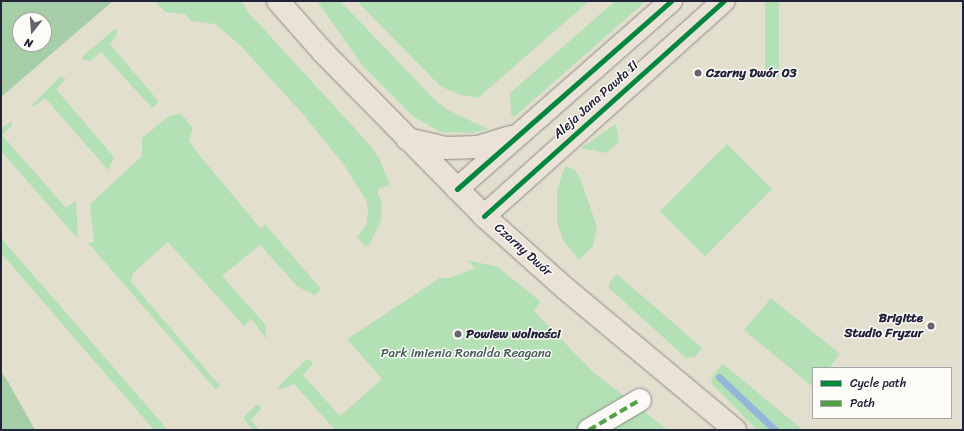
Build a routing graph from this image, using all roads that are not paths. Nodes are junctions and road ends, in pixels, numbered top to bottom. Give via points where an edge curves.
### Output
1 (278, 1) edge
2 (671, 1) edge
3 (724, 1) edge
4 (518, 135) junction
5 (407, 139) junction
6 (457, 189) junction
7 (484, 216) junction
8 (640, 400) dead end
9 (588, 430) edge
10 (734, 430) edge

1 - 5 main road, Czarny Dwór
2 - 4 main road, Aleja Jana Pawła II
3 - 7 main road, Aleja Jana Pawła II
4 - 5 main road via 478,147 446,148
4 - 6 main road, Aleja Jana Pawła II
5 - 6 main road, Czarny Dwór
6 - 7 main road, Czarny Dwór
7 - 10 main road, Czarny Dwór via 566,289
8 - 9 street

